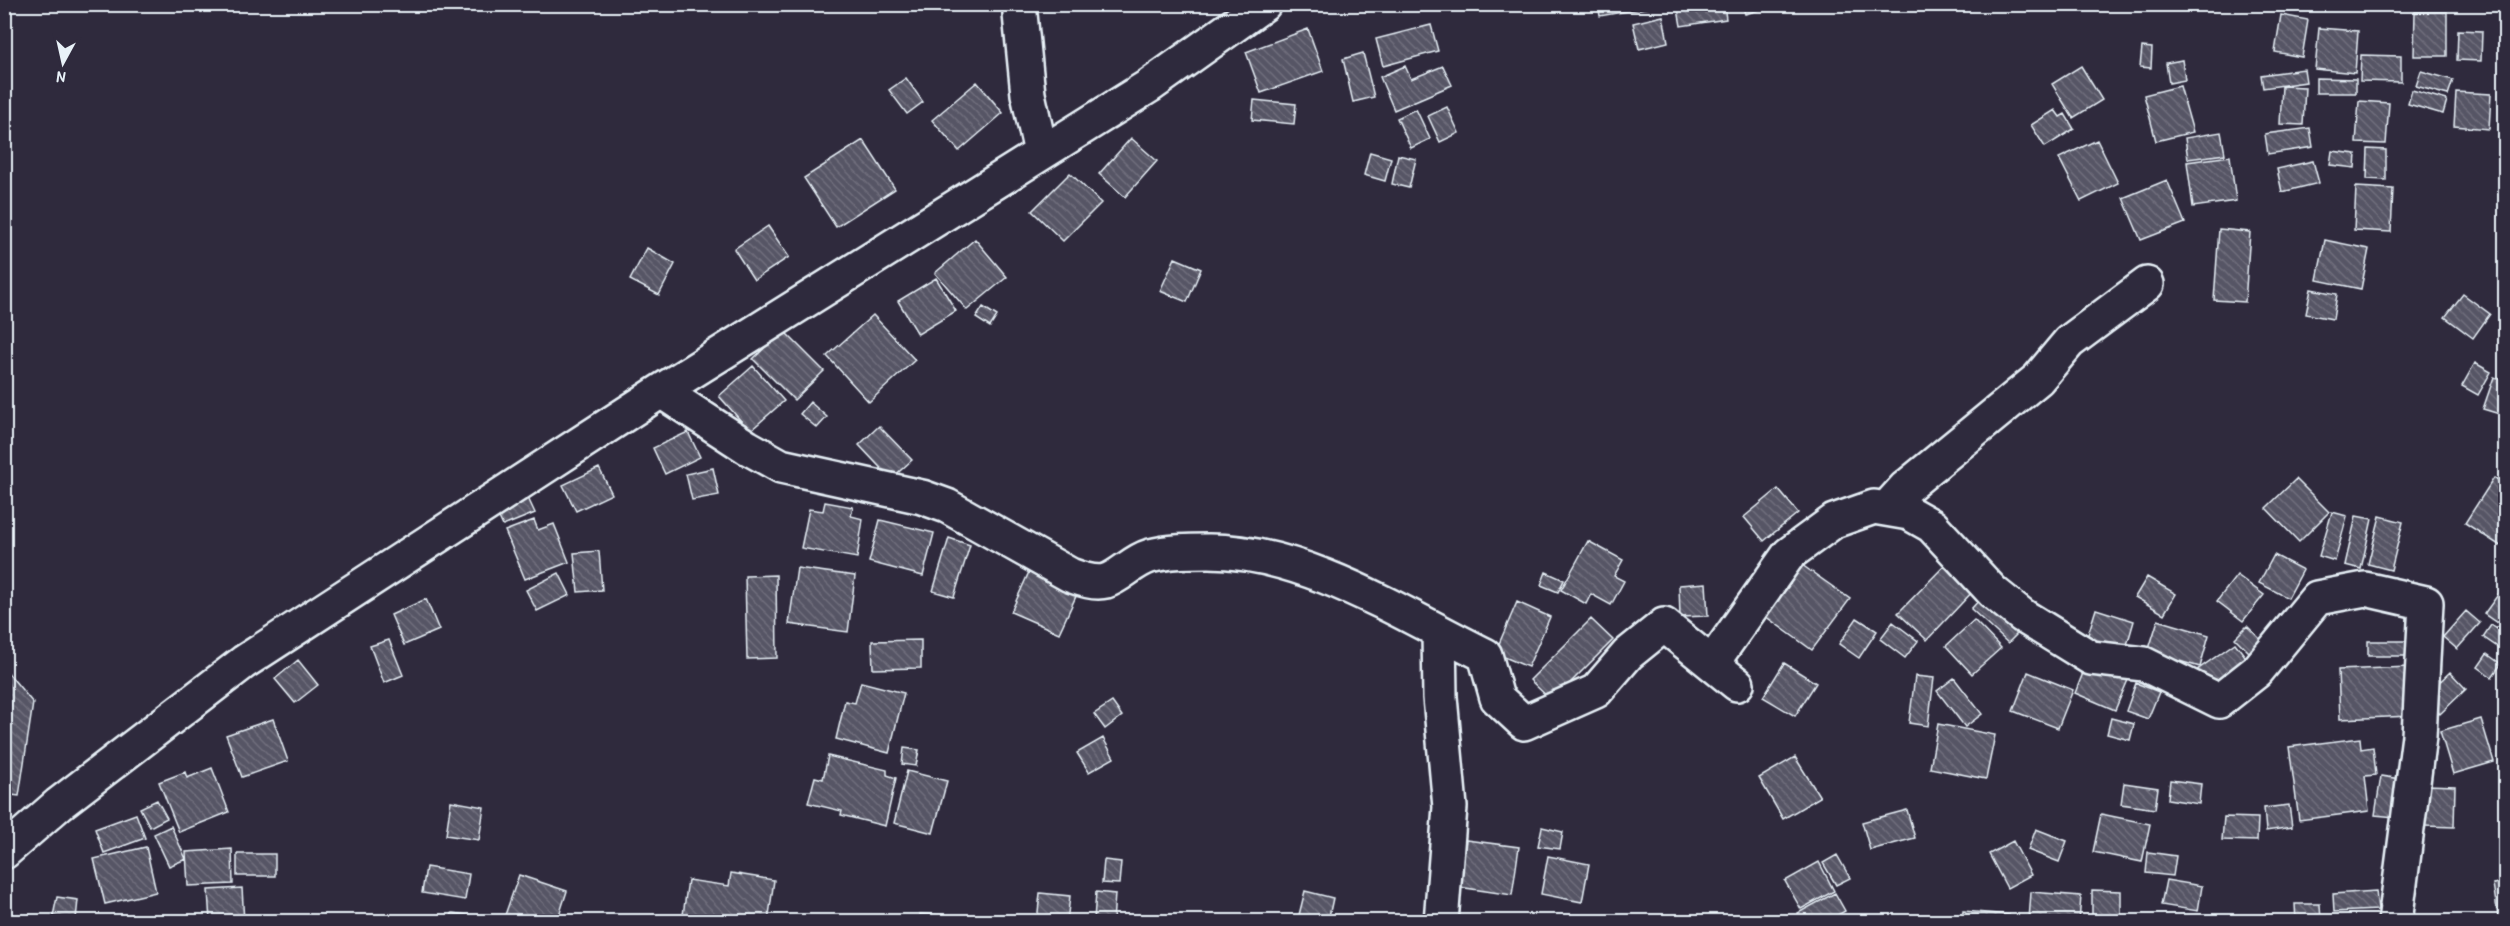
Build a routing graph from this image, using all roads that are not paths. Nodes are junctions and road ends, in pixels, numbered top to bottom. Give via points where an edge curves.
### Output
1 (1264, 4) edge
2 (1020, 14) dead end
3 (1041, 153) junction
4 (2146, 284) dead end
5 (661, 391) junction
6 (1886, 509) junction
7 (1438, 632) junction
8 (1712, 663) junction
9 (1737, 684) dead end
10 (4, 852) edge
11 (1441, 921) edge
12 (2395, 921) edge

1 - 3 street via 1149,86
2 - 3 street via 1028,94
3 - 5 street
4 - 6 street via 2069,342 2038,379 1905,488
5 - 7 street via 781,466 947,506 1070,576 1107,581 1132,564 1167,552 1238,553 1324,575
5 - 10 street via 244,662 59,804
6 - 8 street via 1874,507 1834,521 1790,554
6 - 12 street via 1909,513 1932,526 1994,592 2023,616 2091,658 2144,664 2219,701 2257,671 2318,598 2365,589 2426,603 2419,736
7 - 8 street via 1485,654 1497,698 1524,723 1596,691 1628,654 1664,625
7 - 11 street via 1450,807
8 - 9 street

